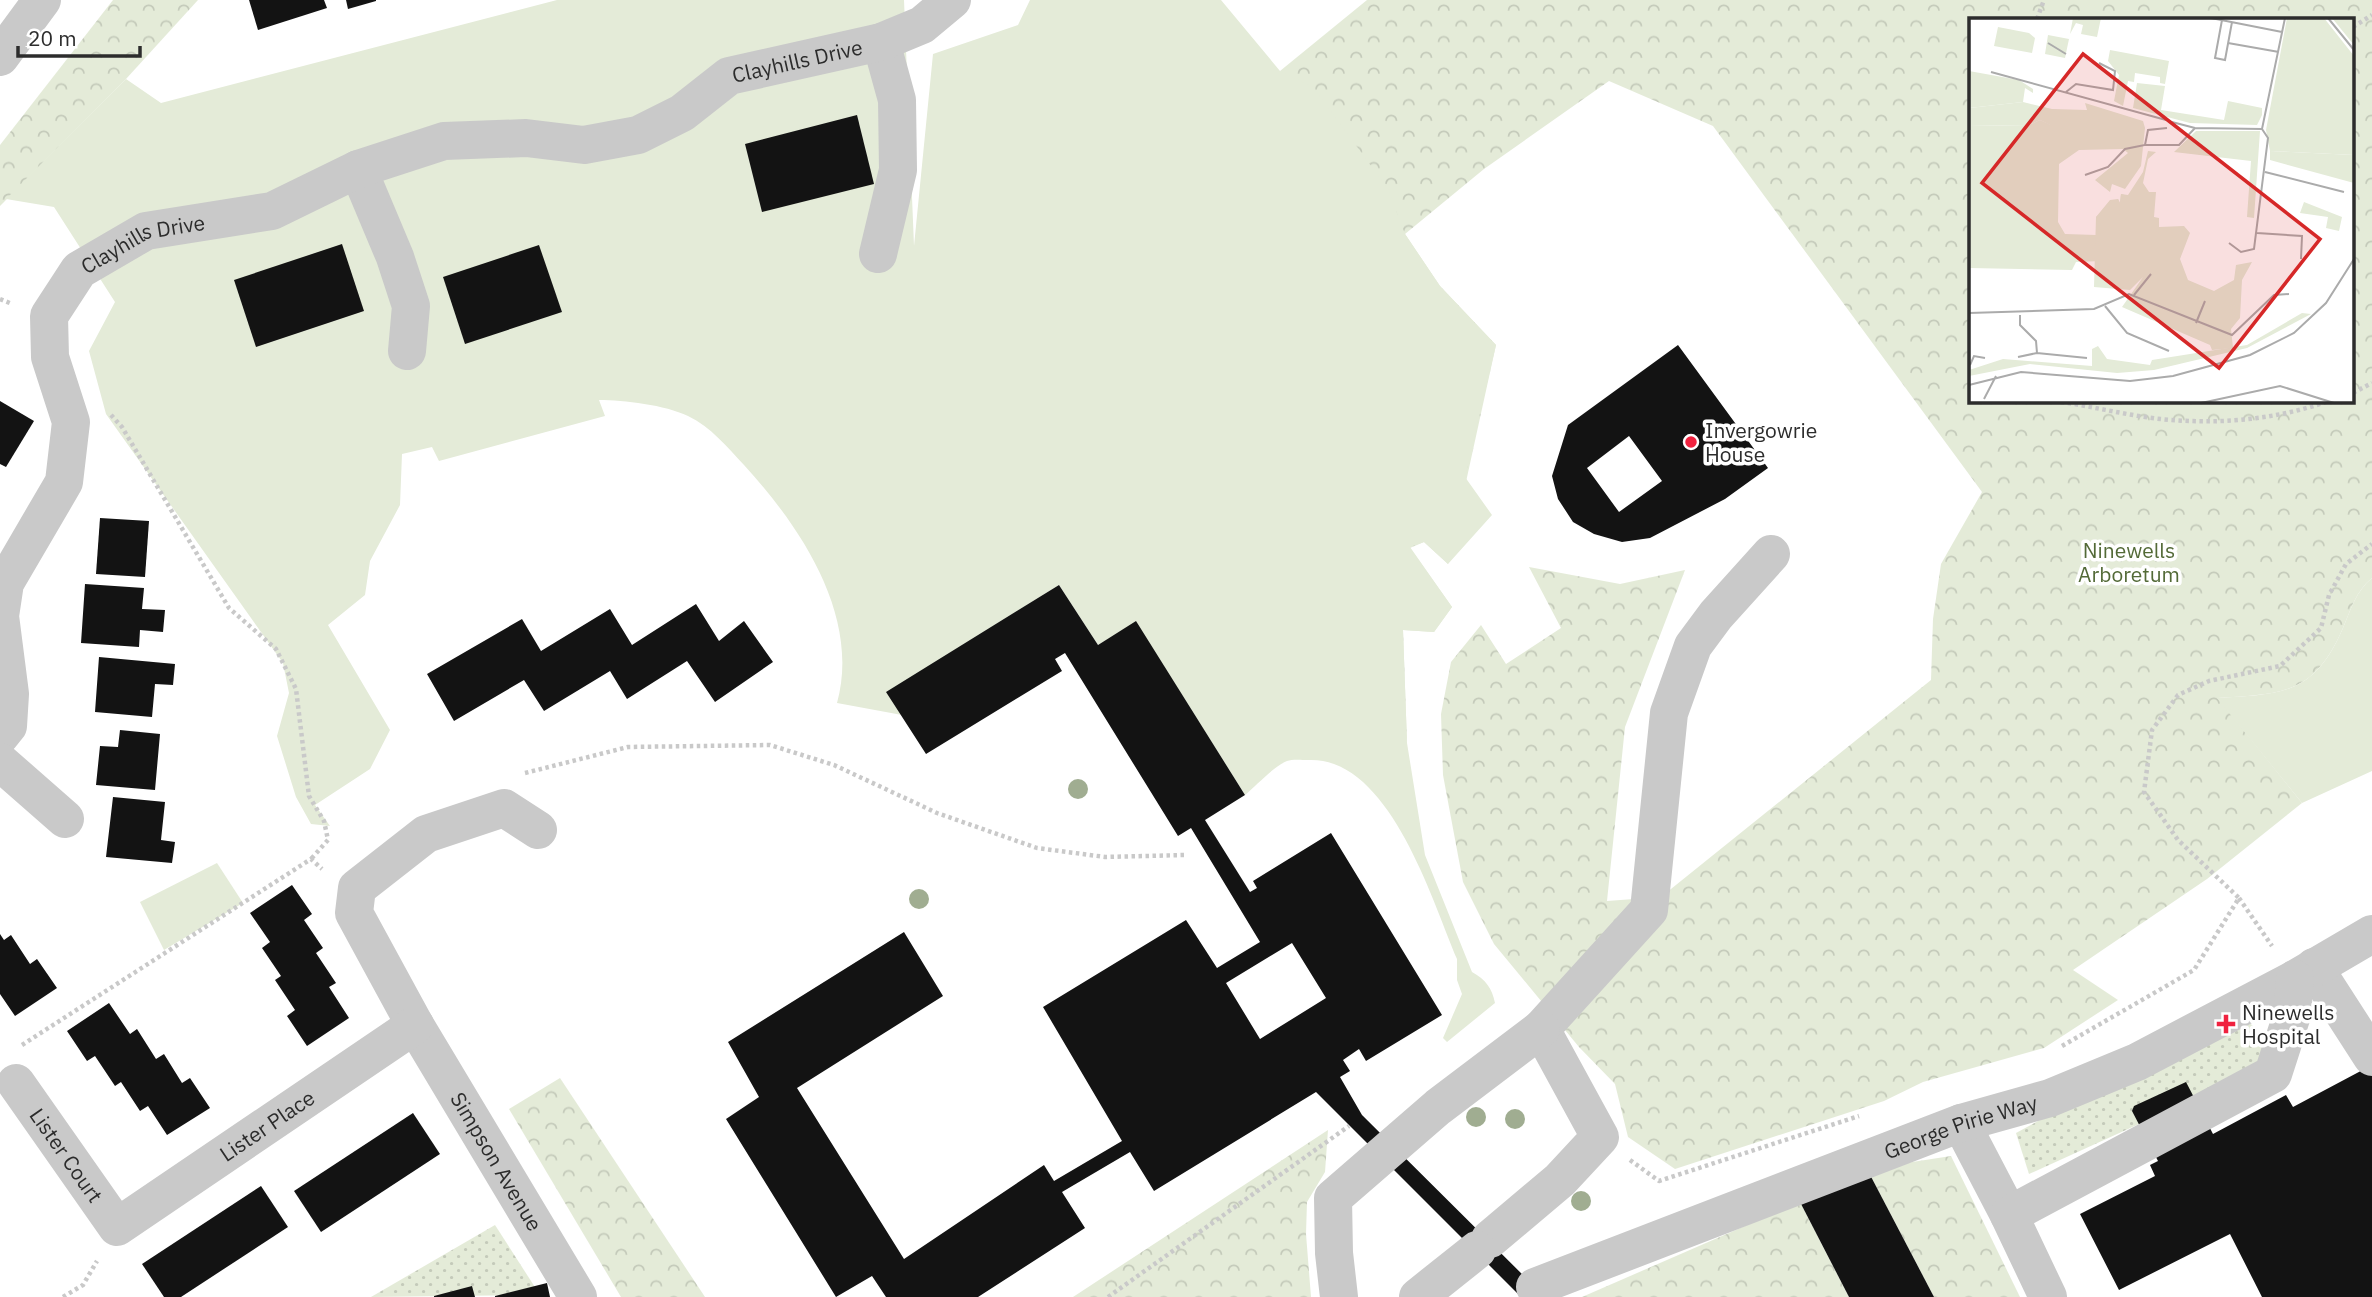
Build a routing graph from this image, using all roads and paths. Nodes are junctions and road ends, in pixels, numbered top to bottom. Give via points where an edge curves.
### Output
1 (42, 0) edge
2 (952, 0) edge
3 (2044, 0) edge
4 (2372, 15) edge
5 (2037, 18) edge
6 (2354, 26) edge
7 (881, 42) junction
8 (0, 57) edge
9 (358, 169) junction
10 (878, 254) dead end
11 (407, 351) dead end
12 (2372, 383) edge
13 (2354, 392) edge
14 (2060, 402) edge
15 (2326, 402) edge
16 (104, 408) dead end
17 (2372, 544) edge
18 (1771, 554) dead end
19 (0, 736) edge
20 (0, 762) edge
21 (521, 774) dead end
22 (65, 819) dead end
23 (538, 830) dead end
24 (1185, 855) dead end
25 (311, 859) junction
26 (357, 888) junction
27 (2239, 898) junction
28 (2372, 934) edge
29 (2304, 973) junction
30 (415, 1025) junction
31 (1541, 1029) junction
32 (2051, 1053) dead end
33 (2372, 1057) edge
34 (14, 1067) joint
35 (1868, 1113) dead end
36 (1961, 1123) junction
37 (1349, 1126) dead end
38 (1659, 1181) dead end
39 (2009, 1214) junction
40 (117, 1227) junction
41 (1520, 1293) edge
42 (63, 1297) edge
43 (578, 1297) edge
44 (1108, 1297) edge
45 (1339, 1297) edge
46 (1418, 1297) edge
47 (2048, 1297) edge

1 - 8 street
2 - 7 street, Clayhills Drive via 922,25
3 - 5 path
4 - 6 path
7 - 9 street, Clayhills Drive via 729,76 682,113 638,135 584,145 526,138 444,141
7 - 10 street via 897,100 898,170
9 - 11 street via 411,306
9 - 19 street, Clayhills Drive via 272,211 146,231 79,271 49,316 50,357 71,422 70,434 64,482 5,583 1,616 10,694 8,726
12 - 13 path
14 - 15 path via 2169,420 2239,421 2291,414
16 - 25 path via 122,427 229,608 276,649 296,689 309,796 324,821 328,840
17 - 27 path via 2346,564 2329,595 2321,628 2280,666 2209,681 2178,695 2152,730 2144,792 2178,840
18 - 31 street via 1693,646 1669,713 1649,910
20 - 22 street
21 - 24 path via 628,747 770,745 834,765 937,813 1037,848 1105,858
23 - 26 street via 504,807 426,834
25 - 26 path
25 - 34 path
26 - 30 street, Simpson Avenue via 354,913
27 - 29 path
27 - 32 path via 2194,970
28 - 29 street, George Pirie Way
29 - 33 street
29 - 36 street, George Pirie Way via 2137,1062 2050,1098
29 - 39 street via 2273,1074
30 - 40 street, Lister Place
30 - 43 street, Simpson Avenue
31 - 45 street via 1438,1107 1333,1198
31 - 46 street via 1600,1137 1560,1180
34 - 40 street, Lister Court
35 - 38 path
36 - 39 street
36 - 41 street, George Pirie Way
37 - 44 path
39 - 47 street
40 - 42 path via 83,1285

